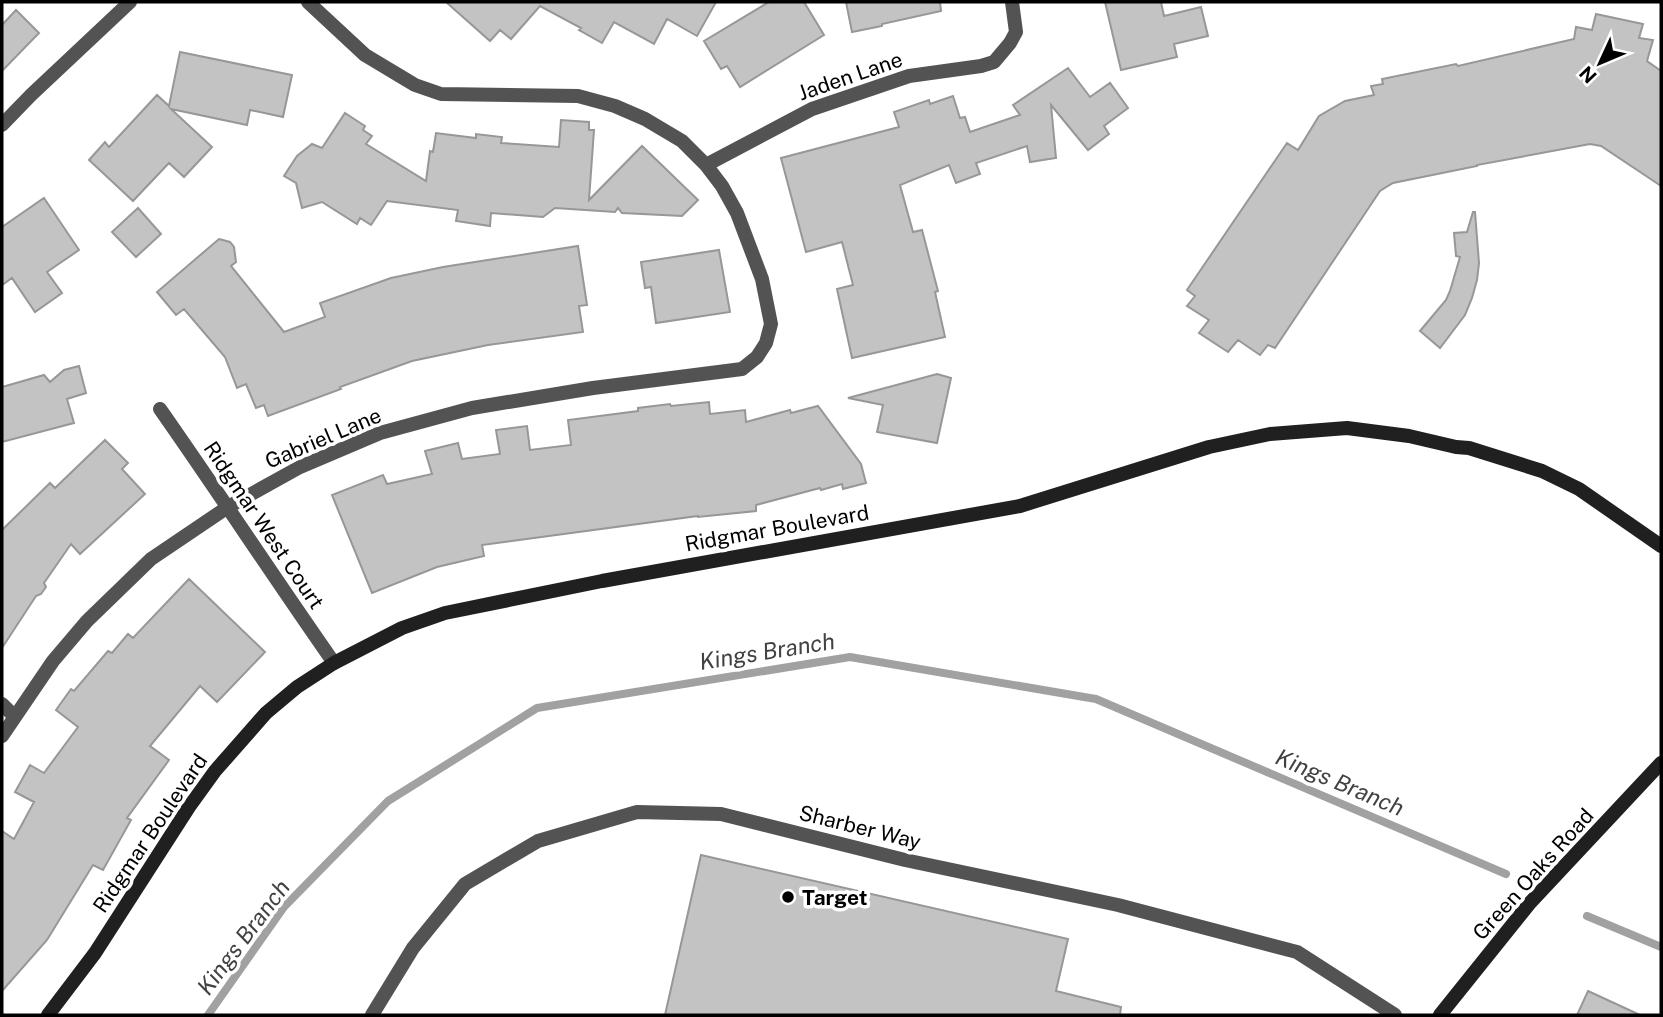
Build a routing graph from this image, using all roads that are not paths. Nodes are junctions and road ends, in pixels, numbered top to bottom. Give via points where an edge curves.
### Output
1 (130, 2) edge
2 (308, 2) edge
3 (1012, 2) edge
4 (2, 125) edge
5 (706, 165) junction
6 (160, 409) dead end
7 (228, 507) junction
8 (1661, 546) edge
9 (334, 663) junction
10 (2, 704) edge
11 (14, 716) junction
12 (2, 736) edge
13 (1661, 763) edge
14 (48, 1015) edge
15 (372, 1015) edge
16 (1395, 1015) edge
17 (1440, 1015) edge

1 - 4 street
2 - 5 street via 365,55 415,85 441,94 578,96 615,106 682,141
3 - 5 street, Jaden Lane via 1016,32 994,62 909,76 812,109
5 - 7 street, Gabriel Lane via 737,213 762,279 771,324 757,357 742,369 472,408 380,433 300,467
6 - 7 street, Ridgmar West Court
7 - 9 street, Ridgmar West Court
7 - 11 street, Gabriel Lane via 151,559 96,612
8 - 9 street, Ridgmar Boulevard via 1579,489 1542,471 1469,448 1347,428 1270,434 1209,447 1020,506 445,613 402,628
9 - 14 street, Ridgmar Boulevard via 266,713 215,771 95,953
10 - 11 street
11 - 12 street, Gabriel Lane
13 - 17 street, Green Oaks Road via 1529,904
15 - 16 street, Sharber Way via 413,948 465,884 538,841 637,812 721,814 905,860 1118,905 1297,952

